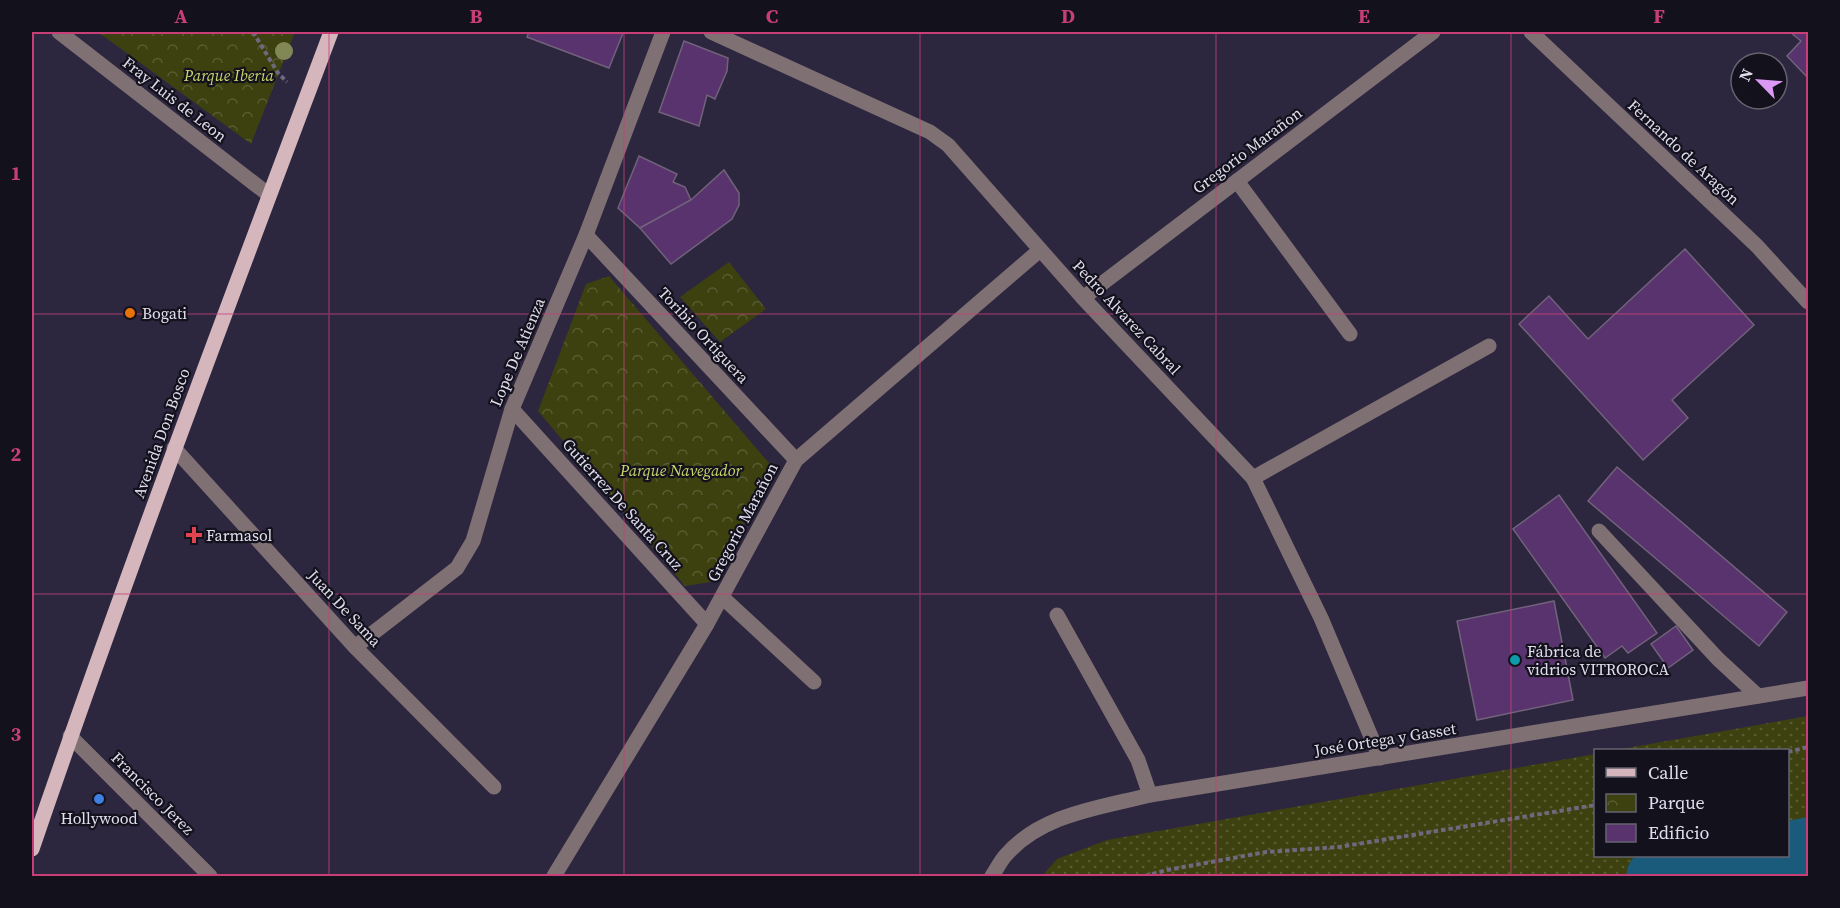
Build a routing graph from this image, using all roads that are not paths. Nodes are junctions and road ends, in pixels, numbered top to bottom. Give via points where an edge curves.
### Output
1 (59, 32) edge
2 (331, 32) edge
3 (663, 32) edge
4 (711, 32) edge
5 (1433, 32) edge
6 (1531, 32) edge
7 (1237, 181) junction
8 (269, 195) junction
9 (586, 235) junction
10 (1040, 250) junction
11 (1083, 298) junction
12 (1809, 302) edge
13 (1350, 334) dead end
14 (1489, 346) dead end
15 (512, 409) junction
16 (174, 448) junction
17 (796, 460) junction
18 (1253, 478) junction
19 (1599, 531) dead end
20 (722, 597) junction
21 (1057, 615) dead end
22 (707, 624) junction
23 (355, 647) junction
24 (814, 682) dead end
25 (1809, 688) edge
26 (1758, 696) junction
27 (70, 736) junction
28 (1380, 758) junction
29 (494, 787) dead end
30 (1150, 795) junction
31 (32, 847) edge
32 (210, 876) edge
33 (554, 876) edge
34 (992, 876) edge

1 - 8 street, Fray Luis de Leon
2 - 8 main road, Avenida Don Bosco
3 - 9 street, Lope De Atienza
4 - 10 street, Pedro Alvarez Cabral via 930,132 948,145
5 - 7 street, Gregorio Marañon
6 - 12 street, Fernando de Aragón via 1757,246
7 - 11 street, Gregorio Marañon
7 - 13 street
8 - 16 main road, Avenida Don Bosco
9 - 15 street, Lope De Atienza
9 - 17 street, Toribio Ortiguera
10 - 11 street, Pedro Alvarez Cabral
10 - 17 street, Gregorio Marañon
11 - 18 street, Pedro Alvarez Cabral
14 - 18 street
15 - 22 street, Gutierrez De Santa Cruz
15 - 23 street, Lope De Atienza via 473,541 457,568
16 - 23 street, Juan De Sama
16 - 27 main road, Avenida Don Bosco
17 - 20 street, Gregorio Marañon
18 - 28 street, Pedro Alvarez Cabral via 1321,618
19 - 26 street via 1718,659
20 - 22 street, Gregorio Marañon
20 - 24 street
21 - 30 street via 1138,760
22 - 33 street, Gregorio Marañon
23 - 29 street, Juan De Sama
25 - 26 street, José Ortega y Gasset
26 - 28 street, José Ortega y Gasset
27 - 31 main road, Avenida Don Bosco
27 - 32 street, Francisco Jerez
28 - 30 street, José Ortega y Gasset
30 - 34 street, José Ortega y Gasset via 1065,816 1031,833 1004,857

